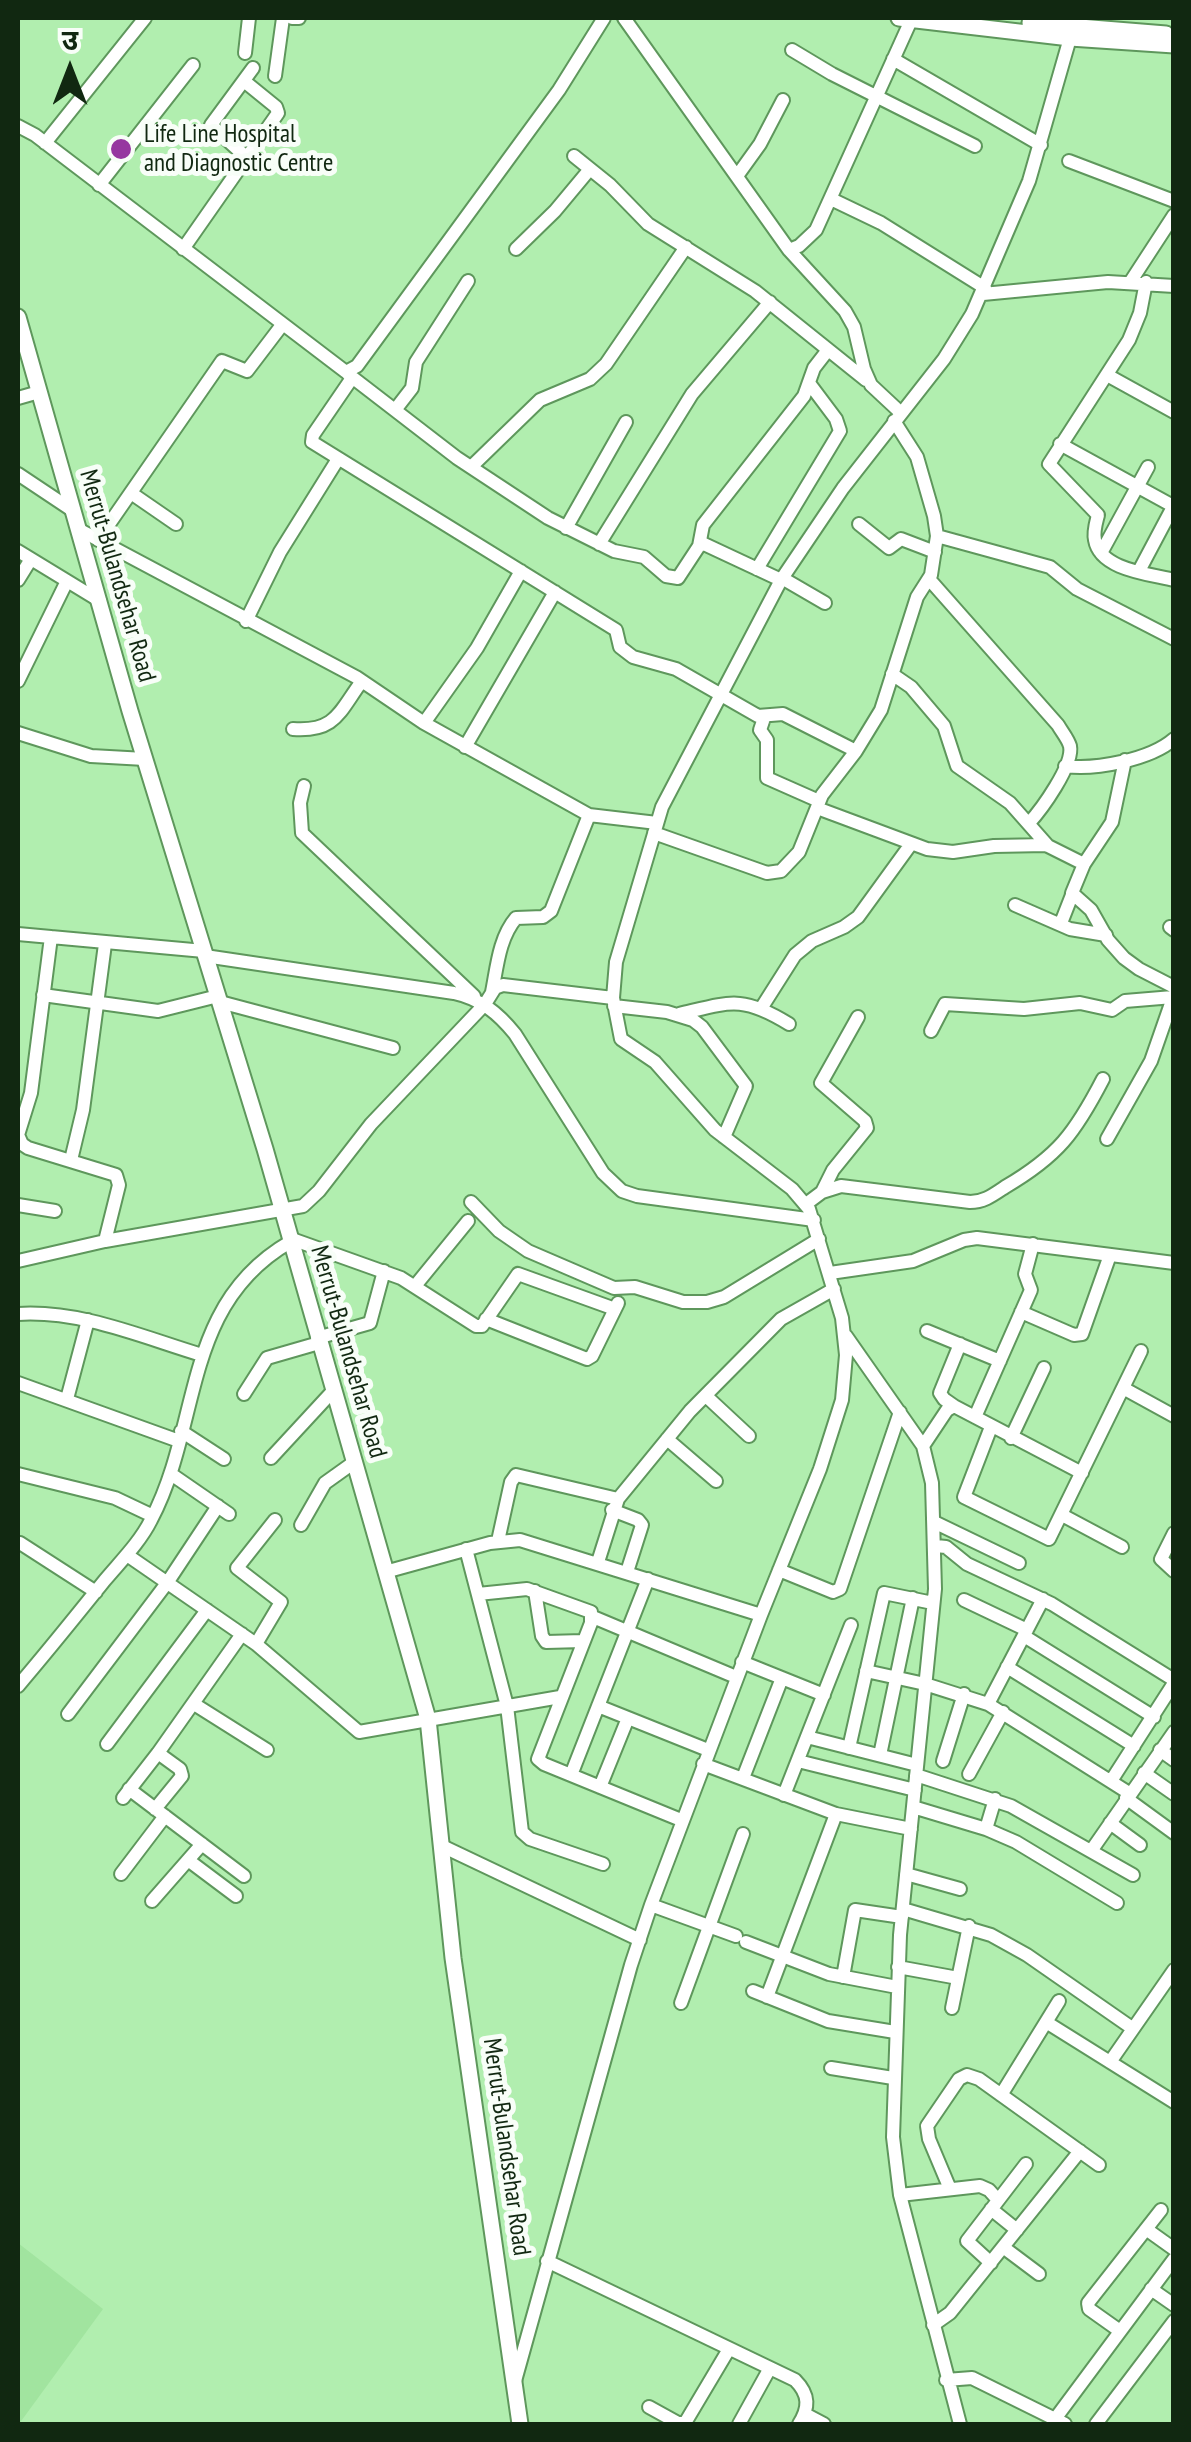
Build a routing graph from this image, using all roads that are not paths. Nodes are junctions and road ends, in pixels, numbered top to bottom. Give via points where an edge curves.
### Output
1 (145, 18) edge
2 (249, 18) edge
3 (283, 18) edge
4 (604, 18) edge
5 (624, 18) edge
6 (907, 18) edge
7 (986, 18) edge
8 (1031, 20) edge
9 (1136, 24) edge
10 (1072, 28) edge
11 (1174, 34) edge
12 (1174, 45) edge
13 (792, 50) dead end
14 (245, 52) dead end
15 (893, 59) junction
16 (192, 65) dead end
17 (254, 68) dead end
18 (275, 76) dead end
19 (244, 81) junction
20 (878, 95) junction
21 (783, 100) dead end
22 (18, 126) edge
23 (45, 143) junction
24 (975, 146) dead end
25 (1041, 146) junction
26 (574, 156) dead end
27 (246, 157) junction
28 (1069, 161) dead end
29 (590, 168) junction
30 (736, 176) junction
31 (99, 184) junction
32 (830, 198) junction
33 (1174, 201) edge
34 (1174, 215) edge
35 (686, 247) junction
36 (183, 248) junction
37 (516, 249) dead end
38 (789, 250) junction
39 (468, 281) dead end
40 (1131, 281) junction
41 (1146, 282) junction
42 (1174, 286) edge
43 (984, 291) junction
44 (770, 302) junction
45 (18, 317) edge
46 (282, 325) junction
47 (828, 350) junction
48 (349, 375) junction
49 (1107, 375) junction
50 (809, 383) junction
51 (872, 384) junction
52 (39, 392) junction
53 (18, 398) edge
54 (395, 410) junction
55 (1174, 412) edge
56 (898, 417) junction
57 (626, 422) dead end
58 (1060, 444) junction
59 (338, 459) junction
60 (471, 467) junction
61 (1148, 467) dead end
62 (18, 474) edge
63 (1137, 487) junction
64 (131, 493) junction
65 (1173, 506) edge
66 (72, 510) junction
67 (176, 524) dead end
68 (859, 524) dead end
69 (566, 528) junction
70 (78, 529) junction
71 (937, 536) junction
72 (98, 540) junction
73 (599, 544) junction
74 (699, 546) junction
75 (18, 551) edge
76 (934, 552) junction
77 (1102, 553) junction
78 (30, 559) junction
79 (757, 568) junction
80 (521, 571) junction
81 (1138, 571) junction
82 (782, 579) junction
83 (930, 579) junction
84 (18, 580) edge
85 (1174, 580) edge
86 (68, 581) junction
87 (556, 592) junction
88 (100, 601) junction
89 (825, 603) dead end
90 (246, 621) junction
91 (1174, 639) edge
92 (892, 674) junction
93 (362, 681) junction
94 (18, 682) edge
95 (722, 696) junction
96 (764, 718) junction
97 (424, 723) junction
98 (293, 728) dead end
99 (18, 733) edge
100 (1174, 740) edge
101 (464, 747) junction
102 (856, 752) junction
103 (145, 759) junction
104 (1125, 760) junction
105 (1065, 766) junction
106 (304, 786) dead end
107 (818, 804) junction
108 (589, 815) junction
109 (1029, 823) junction
110 (655, 828) junction
111 (911, 844) junction
112 (1048, 846) junction
113 (1084, 864) junction
114 (1072, 896) junction
115 (1015, 905) dead end
116 (1061, 924) junction
117 (18, 934) edge
118 (1106, 935) junction
119 (51, 937) junction
120 (105, 944) junction
121 (205, 953) junction
122 (1174, 986) edge
123 (44, 995) junction
124 (1173, 996) edge
125 (219, 999) junction
126 (485, 999) junction
127 (98, 1002) junction
128 (614, 1002) junction
129 (762, 1007) junction
130 (676, 1014) junction
131 (858, 1017) dead end
132 (788, 1024) dead end
133 (930, 1032) dead end
134 (393, 1048) dead end
135 (1103, 1079) dead end
136 (724, 1137) junction
137 (1107, 1139) dead end
138 (71, 1160) junction
139 (822, 1192) junction
140 (471, 1202) dead end
141 (806, 1204) junction
142 (18, 1205) edge
143 (55, 1211) dead end
144 (282, 1212) junction
145 (814, 1220) junction
146 (468, 1222) dead end
147 (820, 1239) junction
148 (105, 1240) junction
149 (290, 1240) junction
150 (1033, 1244) junction
151 (1110, 1255) junction
152 (18, 1260) edge
153 (1174, 1264) edge
154 (384, 1271) junction
155 (830, 1273) junction
156 (414, 1286) junction
157 (626, 1288) junction
158 (834, 1289) junction
159 (615, 1308) junction
160 (1021, 1312) junction
161 (18, 1314) edge
162 (486, 1319) junction
163 (88, 1320) junction
164 (927, 1331) dead end
165 (844, 1334) junction
166 (318, 1340) junction
167 (960, 1344) junction
168 (1141, 1351) dead end
169 (202, 1355) junction
170 (1000, 1361) junction
171 (1044, 1368) dead end
172 (18, 1383) edge
173 (1123, 1388) junction
174 (332, 1392) junction
175 (244, 1394) dead end
176 (706, 1396) junction
177 (67, 1399) junction
178 (954, 1406) junction
179 (900, 1412) junction
180 (1174, 1416) edge
181 (975, 1418) junction
182 (992, 1427) junction
183 (180, 1436) junction
184 (750, 1436) dead end
185 (1011, 1438) junction
186 (667, 1439) junction
187 (923, 1446) junction
188 (270, 1458) dead end
189 (224, 1460) dead end
190 (354, 1463) junction
191 (1082, 1473) junction
192 (18, 1474) edge
193 (171, 1474) junction
194 (716, 1481) dead end
195 (615, 1504) junction
196 (1062, 1515) junction
197 (153, 1516) junction
198 (275, 1520) dead end
199 (934, 1522) junction
200 (302, 1524) dead end
201 (1174, 1534) edge
202 (498, 1542) junction
203 (20, 1544) edge
204 (936, 1546) junction
205 (1122, 1547) dead end
206 (466, 1549) junction
207 (127, 1554) junction
208 (598, 1562) junction
209 (1019, 1563) dead end
210 (779, 1570) junction
211 (1174, 1571) edge
212 (386, 1572) junction
213 (628, 1572) junction
214 (648, 1579) junction
215 (167, 1582) junction
216 (535, 1590) junction
217 (96, 1592) junction
218 (478, 1594) junction
219 (913, 1598) junction
220 (964, 1600) dead end
221 (1043, 1600) junction
222 (933, 1602) junction
223 (206, 1610) junction
224 (760, 1614) junction
225 (592, 1617) junction
226 (851, 1625) dead end
227 (628, 1632) junction
228 (1026, 1633) junction
229 (242, 1634) junction
230 (583, 1642) junction
231 (256, 1644) junction
232 (742, 1662) junction
233 (1007, 1667) junction
234 (866, 1672) junction
235 (736, 1678) junction
236 (782, 1678) junction
237 (896, 1678) junction
238 (1174, 1681) edge
239 (925, 1684) junction
240 (18, 1686) edge
241 (964, 1694) junction
242 (824, 1695) junction
243 (560, 1697) junction
244 (194, 1704) junction
245 (988, 1704) junction
246 (507, 1706) junction
247 (598, 1706) junction
248 (1003, 1712) junction
249 (68, 1714) dead end
250 (1154, 1717) junction
251 (628, 1718) junction
252 (428, 1719) junction
253 (1174, 1732) edge
254 (808, 1738) junction
255 (107, 1744) dead end
256 (1134, 1746) junction
257 (850, 1748) junction
258 (266, 1750) dead end
259 (1160, 1750) junction
260 (158, 1754) junction
261 (880, 1756) junction
262 (706, 1757) junction
263 (798, 1760) junction
264 (1174, 1760) edge
265 (943, 1761) dead end
266 (916, 1770) junction
267 (846, 1772) junction
268 (1144, 1773) junction
269 (969, 1774) dead end
270 (571, 1775) junction
271 (743, 1778) junction
272 (1111, 1781) junction
273 (600, 1787) junction
274 (915, 1790) junction
275 (1174, 1794) edge
276 (784, 1795) junction
277 (1128, 1796) junction
278 (995, 1800) junction
279 (913, 1806) junction
280 (160, 1812) junction
281 (836, 1814) junction
282 (682, 1820) junction
283 (1110, 1823) junction
284 (911, 1829) junction
285 (986, 1829) junction
286 (1174, 1833) edge
287 (743, 1834) dead end
288 (202, 1844) junction
289 (442, 1846) junction
290 (1140, 1846) dead end
291 (1090, 1851) junction
292 (188, 1860) junction
293 (603, 1864) dead end
294 (120, 1874) dead end
295 (906, 1874) junction
296 (1133, 1874) dead end
297 (244, 1876) dead end
298 (960, 1889) dead end
299 (236, 1896) dead end
300 (152, 1901) dead end
301 (1118, 1902) dead end
302 (651, 1905) junction
303 (902, 1913) junction
304 (709, 1925) junction
305 (969, 1926) junction
306 (640, 1940) junction
307 (782, 1956) junction
308 (898, 1967) junction
309 (1174, 1970) edge
310 (842, 1977) junction
311 (958, 1978) junction
312 (897, 1987) junction
313 (753, 1991) dead end
314 (767, 1997) junction
315 (1059, 2000) dead end
316 (682, 2003) dead end
317 (952, 2008) dead end
318 (1046, 2022) junction
319 (1132, 2028) junction
320 (895, 2032) junction
321 (1110, 2062) junction
322 (831, 2068) dead end
323 (893, 2078) junction
324 (1001, 2095) junction
325 (1174, 2102) edge
326 (1080, 2151) junction
327 (1026, 2164) dead end
328 (1099, 2164) dead end
329 (950, 2189) junction
330 (907, 2194) junction
331 (995, 2204) junction
332 (1161, 2210) dead end
333 (1146, 2228) junction
334 (1017, 2230) junction
335 (1004, 2246) junction
336 (1174, 2249) edge
337 (1174, 2259) edge
338 (547, 2261) junction
339 (990, 2263) junction
340 (1039, 2274) dead end
341 (1151, 2289) junction
342 (1174, 2305) edge
343 (1174, 2321) edge
344 (939, 2322) junction
345 (1120, 2331) junction
346 (729, 2349) junction
347 (770, 2368) junction
348 (954, 2379) junction
349 (514, 2383) junction
350 (649, 2408) dead end
351 (802, 2419) edge
352 (1060, 2422) edge
353 (520, 2424) edge
354 (739, 2424) edge
355 (824, 2424) edge
356 (960, 2424) edge
357 (1096, 2424) edge

1 - 23 street
2 - 14 street
3 - 18 street
4 - 48 street via 559,90
5 - 30 street
6 - 10 main road
6 - 15 street
7 - 8 main road
8 - 10 main road
9 - 10 main road
9 - 11 main road
10 - 12 main road
10 - 25 street
13 - 20 street
15 - 20 street
15 - 25 street
16 - 31 street
17 - 19 street
19 - 27 street via 278,110
19 - 27 street via 211,125
20 - 24 street
20 - 32 street
21 - 30 street
22 - 23 street
23 - 31 street
25 - 43 street
26 - 29 street
27 - 36 street
28 - 33 street
29 - 35 street via 648,224
29 - 37 street
30 - 38 street
31 - 36 street
32 - 38 street via 816,230
32 - 43 street
34 - 40 street
35 - 44 street
35 - 60 street via 606,364 590,379 540,400
36 - 46 street
38 - 51 street via 850,318
39 - 54 street via 416,362 412,388
40 - 41 street
40 - 43 street
41 - 42 street
41 - 49 street via 1135,326
43 - 56 street via 952,348
44 - 47 street
44 - 73 street via 692,394
45 - 52 main road, Merrut-Bulandsehar Road
46 - 48 street
46 - 64 street via 247,371 222,361
47 - 50 street
47 - 51 street
48 - 54 street
48 - 59 street via 312,439
49 - 55 street
49 - 58 street
50 - 74 street via 703,525
50 - 79 street via 840,431
51 - 56 street
52 - 53 street
52 - 66 main road, Merrut-Bulandsehar Road
54 - 60 street
56 - 71 street via 921,465
56 - 82 street
57 - 69 street
58 - 63 street
58 - 77 street via 1049,464 1098,515 1094,539
59 - 80 street
59 - 90 street
60 - 69 street
61 - 63 street
62 - 66 street
63 - 65 street
63 - 77 street
64 - 67 street
64 - 72 street
65 - 81 street
66 - 70 main road, Merrut-Bulandsehar Road
68 - 76 street via 889,548 902,539
69 - 73 street
70 - 72 street
70 - 88 main road, Merrut-Bulandsehar Road
71 - 76 street
71 - 91 street via 1050,567 1077,589
72 - 90 street
73 - 74 street via 644,557 672,578
74 - 79 street
75 - 78 street
76 - 83 street
77 - 81 street
78 - 84 street
78 - 86 street
79 - 82 street
80 - 87 street
80 - 97 street
81 - 85 street
82 - 89 street
82 - 95 street
83 - 92 street
83 - 105 street via 1058,726 1070,744
86 - 88 street
86 - 94 street
87 - 95 street via 619,633 627,653 676,669
87 - 101 street
88 - 103 main road, Merrut-Bulandsehar Road
90 - 93 street
92 - 102 street via 881,710
92 - 109 street via 944,726 957,766
93 - 97 street
93 - 98 street via 328,726
95 - 96 street
95 - 110 street
96 - 102 street via 783,714
96 - 107 street via 767,778
97 - 101 street
99 - 103 street via 91,756
100 - 104 street
101 - 108 street
102 - 107 street
103 - 121 main road, Merrut-Bulandsehar Road
104 - 105 street
104 - 113 street via 1112,822
105 - 109 street
106 - 126 street via 302,833
107 - 110 street via 799,852 777,873
107 - 111 street
108 - 110 street
108 - 126 street via 550,911 516,918 509,927
109 - 112 street
110 - 128 street via 620,943
111 - 112 street via 952,852
111 - 129 street via 858,917 795,955
112 - 113 street
113 - 114 street
114 - 116 street
114 - 118 street via 1094,913
115 - 116 street
116 - 118 street
117 - 119 street
118 - 122 street via 1132,965
119 - 120 street
119 - 123 street
120 - 121 street
120 - 127 street
121 - 125 main road, Merrut-Bulandsehar Road
121 - 126 street
123 - 127 street
123 - 138 street via 18,1136 28,1148
124 - 133 street via 1126,1001 1112,1010 1080,1003 945,1004
124 - 137 street via 1151,1061
125 - 127 street via 158,1012
125 - 134 street
125 - 144 main road, Merrut-Bulandsehar Road
126 - 128 street via 503,986
126 - 144 street via 311,1199
126 - 145 street via 515,1034 602,1173 622,1191
127 - 138 street
128 - 130 street
128 - 136 street via 621,1039 666,1072
129 - 130 street via 726,1003
129 - 132 street
130 - 136 street via 702,1027 744,1081
131 - 139 street via 821,1083 868,1128
135 - 139 street via 1053,1155 984,1200 847,1186
136 - 141 street
138 - 148 street via 119,1179
139 - 141 street
140 - 157 street via 528,1250
141 - 145 street
142 - 143 street
144 - 148 street
144 - 149 main road, Merrut-Bulandsehar Road
145 - 147 street
146 - 156 street
147 - 155 street
147 - 157 street via 715,1300 683,1302
148 - 152 street
149 - 154 street
149 - 166 main road, Merrut-Bulandsehar Road
149 - 169 street via 247,1273
150 - 151 street
150 - 155 street via 978,1238 914,1261
150 - 160 street via 1025,1274 1031,1290
151 - 153 street
151 - 160 street via 1082,1334
154 - 156 street
154 - 166 street via 370,1323
155 - 158 street
156 - 162 street via 476,1326
157 - 159 street
158 - 165 street
158 - 176 street via 781,1319
159 - 162 street via 521,1274
159 - 162 street via 586,1360
160 - 170 street
161 - 163 street
163 - 169 street
163 - 177 street
164 - 167 street
165 - 179 street
165 - 210 street via 837,1421
166 - 174 main road, Merrut-Bulandsehar Road
166 - 175 street via 267,1358
167 - 170 street
167 - 178 street via 940,1393
168 - 173 street
169 - 183 street
170 - 181 street
171 - 185 street
172 - 177 street
173 - 180 street
173 - 191 street
174 - 188 street
174 - 190 main road, Merrut-Bulandsehar Road
176 - 184 street
176 - 186 street
177 - 183 street
178 - 181 street
178 - 187 street
179 - 187 street
179 - 210 street via 840,1590
181 - 182 street
182 - 185 street
182 - 196 street via 964,1497 1049,1539
183 - 189 street
183 - 193 street
185 - 191 street
186 - 194 street
186 - 195 street
187 - 199 street
190 - 200 street via 325,1483
190 - 212 main road, Merrut-Bulandsehar Road
191 - 196 street
192 - 197 street via 115,1498
193 - 197 street
193 - 215 street via 223,1510
195 - 202 street via 516,1476
195 - 208 street
195 - 213 street via 642,1525
196 - 205 street
197 - 207 street
198 - 231 street via 237,1568 282,1602
199 - 204 street
199 - 209 street
201 - 211 street via 1161,1558
202 - 206 street
202 - 208 street via 534,1542
203 - 217 street
204 - 221 street
204 - 222 street
206 - 212 street
206 - 218 street
207 - 215 street
207 - 217 street
208 - 213 street
210 - 224 street
212 - 252 main road, Merrut-Bulandsehar Road
213 - 214 street
214 - 224 street
214 - 227 street
215 - 223 street
215 - 249 street
216 - 218 street
216 - 225 street
216 - 230 street via 546,1642
217 - 240 street
218 - 246 street
219 - 222 street
219 - 234 street via 884,1593
219 - 237 street
220 - 228 street
221 - 228 street
221 - 238 street
222 - 239 street
223 - 229 street
223 - 255 street
224 - 232 street
225 - 227 street
225 - 230 street
226 - 242 street
227 - 235 street
227 - 247 street
228 - 233 street
228 - 250 street
229 - 231 street
229 - 244 street
230 - 243 street
231 - 252 street via 359,1732
232 - 235 street
232 - 236 street
233 - 245 street
233 - 256 street
234 - 237 street
234 - 257 street
235 - 262 street
236 - 242 street
236 - 271 street
237 - 239 street
237 - 261 street
238 - 250 street
239 - 241 street
239 - 266 street
241 - 245 street
241 - 265 street
242 - 254 street
243 - 246 street
243 - 270 street via 538,1759
244 - 258 street
244 - 260 street
245 - 248 street
246 - 252 street
246 - 293 street via 524,1836
247 - 251 street
247 - 270 street
248 - 269 street
248 - 272 street
250 - 256 street
251 - 262 street
251 - 273 street
252 - 289 main road, Merrut-Bulandsehar Road
253 - 259 street
254 - 257 street
254 - 263 street
256 - 272 street
257 - 261 street
257 - 267 street
259 - 264 street
259 - 268 street
260 - 280 street via 182,1776
260 - 280 street via 126,1794
261 - 266 street
262 - 271 street
262 - 282 street
263 - 267 street
263 - 276 street
266 - 274 street
266 - 278 street
267 - 274 street
268 - 275 street
268 - 277 street
270 - 273 street
271 - 276 street
272 - 277 street
273 - 282 street
274 - 279 street
276 - 281 street
277 - 283 street
277 - 286 street
278 - 285 street
278 - 291 street
279 - 284 street
279 - 285 street
280 - 288 street
280 - 294 street
281 - 284 street
281 - 307 street
282 - 302 street
283 - 290 street
283 - 291 street
284 - 295 street
285 - 301 street
287 - 304 street
288 - 292 street
288 - 297 street
289 - 306 street
289 - 349 main road, Merrut-Bulandsehar Road
291 - 296 street
292 - 299 street
292 - 300 street
295 - 298 street
295 - 303 street
302 - 304 street
302 - 306 street
303 - 305 street
303 - 308 street
303 - 310 street via 855,1910
304 - 307 street
304 - 316 street
305 - 311 street
305 - 319 street via 1027,1955
306 - 338 street
307 - 310 street
307 - 314 street
308 - 311 street
308 - 312 street
309 - 319 street
310 - 312 street
311 - 317 street
312 - 320 street
313 - 314 street
314 - 320 street via 828,2021
315 - 318 street
318 - 321 street
318 - 324 street
319 - 321 street
320 - 323 street
321 - 325 street
322 - 323 street
323 - 330 street via 894,2150
324 - 326 street
324 - 329 street via 972,2076 962,2077 931,2118 927,2132
326 - 328 street
326 - 334 street
327 - 331 street
329 - 330 street
329 - 331 street via 984,2187
330 - 344 street
331 - 334 street
331 - 339 street via 968,2240
332 - 333 street
333 - 336 street
333 - 345 street via 1088,2303
334 - 335 street
335 - 339 street
335 - 340 street
337 - 341 street
338 - 346 street
338 - 349 street
339 - 344 street
341 - 342 street
341 - 345 street
343 - 357 street
344 - 348 street
345 - 352 street
346 - 347 street
346 - 350 street via 685,2424
347 - 351 street via 802,2386 808,2401
347 - 354 street
348 - 352 street via 972,2378
348 - 356 street
349 - 353 main road, Merrut-Bulandsehar Road
351 - 355 street

